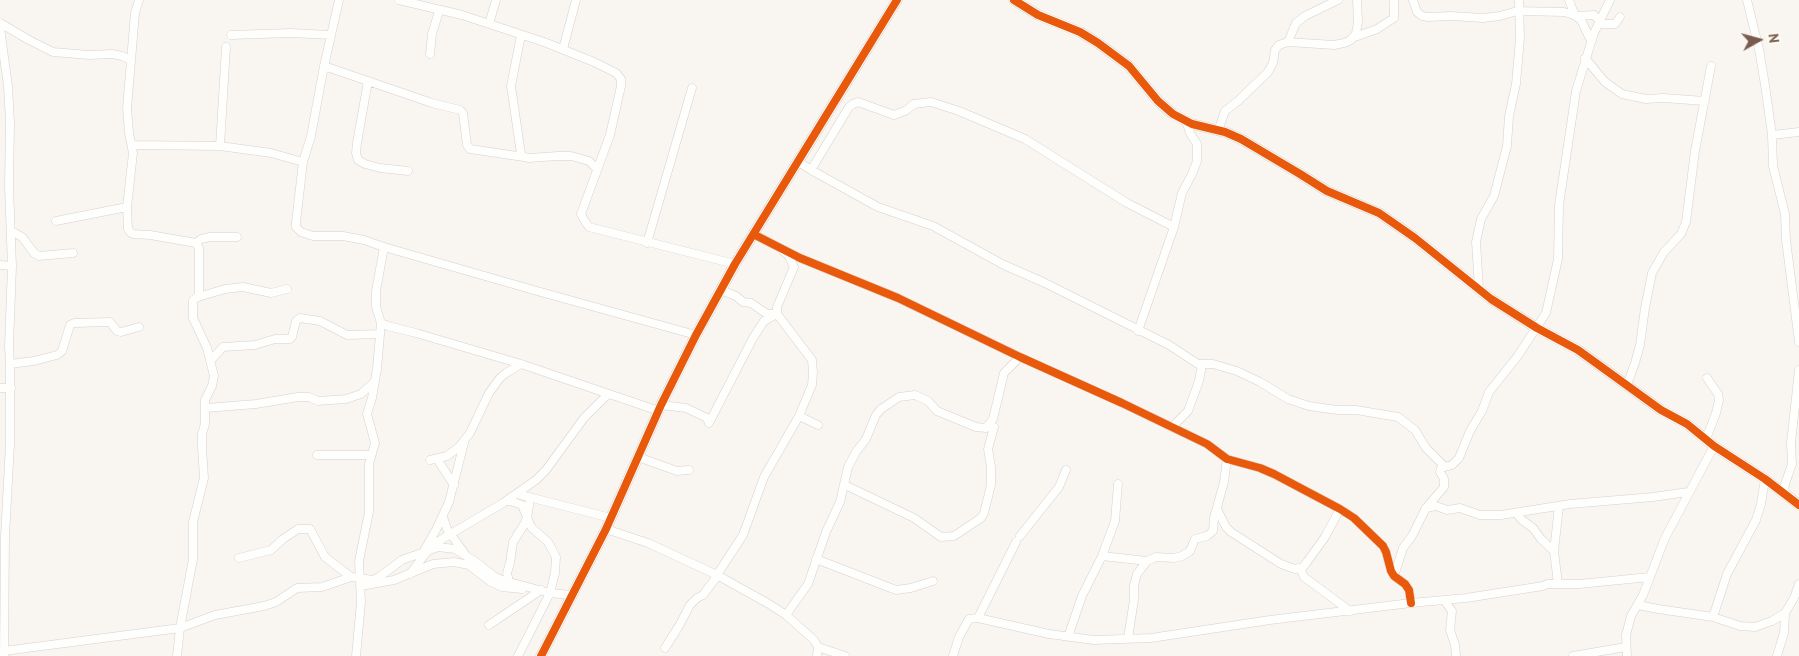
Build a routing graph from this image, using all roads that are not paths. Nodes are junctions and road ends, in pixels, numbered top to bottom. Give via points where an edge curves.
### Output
1 (139, 0) edge
2 (340, 0) edge
3 (399, 0) edge
4 (496, 0) edge
5 (576, 0) edge
6 (897, 0) edge
7 (1014, 0) edge
8 (1338, 0) edge
9 (1357, 0) edge
10 (1394, 0) edge
11 (1413, 0) edge
12 (1519, 0) edge
13 (1569, 0) edge
14 (1610, 0) edge
15 (1747, 0) edge
16 (439, 11) junction
17 (1519, 11) junction
18 (1575, 16) junction
19 (1620, 17) dead end
20 (1600, 20) junction
21 (0, 23) edge
22 (489, 24) junction
23 (0, 28) edge
24 (230, 35) dead end
25 (331, 35) junction
26 (521, 35) junction
27 (1352, 38) junction
28 (1591, 41) junction
29 (1288, 42) junction
30 (226, 47) dead end
31 (563, 49) junction
32 (430, 54) dead end
33 (1585, 58) junction
34 (131, 60) junction
35 (324, 66) junction
36 (1711, 66) dead end
37 (368, 81) junction
38 (692, 88) dead end
39 (1705, 101) junction
40 (1186, 121) junction
41 (0, 123) edge
42 (10, 124) junction
43 (1218, 130) junction
44 (1799, 132) edge
45 (1772, 135) junction
46 (132, 145) junction
47 (220, 146) junction
48 (524, 157) junction
49 (304, 162) junction
50 (799, 162) junction
51 (596, 168) junction
52 (811, 170) junction
53 (408, 171) dead end
54 (0, 187) edge
55 (9, 187) junction
56 (127, 207) junction
57 (56, 221) dead end
58 (1174, 227) junction
59 (11, 233) junction
60 (755, 234) junction
61 (237, 237) dead end
62 (647, 242) junction
63 (196, 243) junction
64 (773, 244) junction
65 (384, 247) junction
66 (73, 253) dead end
67 (735, 264) junction
68 (0, 265) edge
69 (12, 266) junction
70 (1479, 289) junction
71 (287, 290) dead end
72 (721, 290) junction
73 (198, 297) junction
74 (777, 314) junction
75 (381, 323) junction
76 (139, 327) dead end
77 (1537, 328) junction
78 (1138, 331) junction
79 (380, 334) junction
80 (696, 334) junction
81 (1799, 342) edge
82 (1020, 357) junction
83 (211, 360) junction
84 (10, 364) junction
85 (522, 364) junction
86 (1202, 365) junction
87 (1799, 370) edge
88 (1707, 378) dead end
89 (373, 383) junction
90 (1626, 385) junction
91 (0, 388) edge
92 (10, 388) junction
93 (608, 394) junction
94 (206, 408) junction
95 (660, 408) junction
96 (799, 416) junction
97 (818, 425) dead end
98 (994, 427) dead end
99 (1172, 427) junction
100 (464, 441) junction
101 (1710, 442) junction
102 (317, 455) dead end
103 (371, 455) junction
104 (638, 456) junction
105 (1227, 459) junction
106 (1444, 466) junction
107 (689, 470) dead end
108 (1066, 470) dead end
109 (1764, 479) junction
110 (1118, 484) dead end
111 (454, 485) junction
112 (845, 485) junction
113 (1688, 492) junction
114 (1784, 493) junction
115 (517, 494) junction
116 (530, 497) junction
117 (507, 501) junction
118 (1799, 505) edge
119 (1559, 506) junction
120 (1426, 508) junction
121 (1217, 509) junction
122 (1340, 509) junction
123 (1516, 513) junction
124 (443, 517) junction
125 (526, 518) junction
126 (611, 518) junction
127 (606, 529) junction
128 (450, 534) junction
129 (425, 551) junction
130 (1554, 551) junction
131 (465, 555) junction
132 (1102, 556) junction
133 (239, 558) dead end
134 (816, 559) junction
135 (1147, 561) junction
136 (1300, 568) junction
137 (410, 574) junction
138 (717, 575) junction
139 (1394, 576) junction
140 (351, 577) junction
141 (1650, 577) junction
142 (360, 578) junction
143 (933, 581) dead end
144 (509, 582) junction
145 (1558, 584) junction
146 (1799, 584) edge
147 (361, 586) junction
148 (538, 590) junction
149 (550, 593) junction
150 (572, 595) junction
151 (1444, 600) junction
152 (1411, 603) junction
153 (1638, 605) junction
154 (2, 610) edge
155 (1350, 611) junction
156 (1785, 613) junction
157 (786, 615) junction
158 (1713, 617) junction
159 (978, 618) junction
160 (489, 625) dead end
161 (180, 628) junction
162 (1068, 636) junction
163 (1128, 638) junction
164 (818, 647) junction
165 (1626, 647) junction
166 (666, 648) dead end
167 (4, 654) edge
168 (177, 656) edge
169 (356, 656) edge
170 (518, 656) edge
171 (541, 656) edge
172 (817, 656) edge
173 (845, 656) edge
174 (953, 656) edge
175 (1456, 656) edge
176 (1573, 656) edge
177 (1627, 656) edge
178 (1777, 656) edge

1 - 34 street
2 - 25 street
3 - 16 street
4 - 22 street
5 - 31 street
6 - 50 street
7 - 40 street via 1038,16 1080,32 1098,43 1130,66 1165,108
8 - 29 street via 1296,23
9 - 27 street via 1358,22
10 - 27 street via 1394,18 1377,30
11 - 17 street via 1417,12 1428,17 1483,18
12 - 17 street
13 - 18 street
14 - 20 street
15 - 45 street via 1759,49
16 - 22 street
16 - 32 street
17 - 18 street via 1564,12
17 - 70 street via 1516,84 1506,146 1494,196 1481,219 1476,242
18 - 20 street via 1594,15
18 - 28 street
19 - 20 street via 1615,24 1603,24
20 - 28 street
21 - 34 street via 53,52 112,54
22 - 26 street
23 - 42 street
24 - 25 street
25 - 35 street
26 - 31 street
26 - 48 street via 511,86 519,150
27 - 29 street via 1334,45
28 - 33 street
29 - 43 street via 1276,47 1271,68 1265,76 1225,111
30 - 47 street
31 - 51 street via 616,73 621,81 610,135
33 - 39 street via 1606,82 1622,94 1646,99
33 - 77 street via 1572,109 1562,181 1558,259 1548,308
34 - 46 street via 127,108
35 - 37 street
35 - 49 street
36 - 39 street
37 - 48 street via 462,112 470,149
37 - 53 street via 357,143 358,160 380,168
38 - 62 street
39 - 90 street via 1686,222 1652,273 1640,345
40 - 43 street
40 - 58 street via 1197,143 1197,156 1182,193
41 - 42 street
42 - 55 street
43 - 70 street via 1249,144 1327,191 1379,213
44 - 45 street
45 - 81 street via 1773,166 1785,214
46 - 47 street
46 - 56 street
47 - 49 street via 271,153
48 - 51 street via 571,156 589,161
49 - 65 street via 296,228 313,236 352,237
50 - 52 street
50 - 60 street
51 - 62 street via 581,214 584,220 589,227
52 - 58 street via 853,104 858,102 894,115 914,104 930,102 1026,139 1127,203
52 - 78 street via 878,207 933,226
54 - 55 street
55 - 59 street
56 - 57 street
56 - 63 street via 130,233
58 - 78 street
59 - 66 street via 22,237 39,256
59 - 69 street
60 - 64 street
60 - 67 street
61 - 63 street via 210,237
62 - 67 street
63 - 73 street via 200,262
64 - 74 street via 788,255 794,267
64 - 82 street via 898,298
65 - 75 street via 376,291
65 - 80 street
67 - 72 street
68 - 69 street
69 - 84 street
70 - 77 street
71 - 73 street via 271,293 242,287
72 - 74 street via 767,314
72 - 80 street
73 - 83 street via 193,300 193,318
74 - 95 street via 764,321 753,338 709,423 706,418 686,408
74 - 96 street via 812,360 812,385
75 - 79 street
75 - 85 street
76 - 84 street via 120,332 110,322 74,323 70,325 62,351 57,355
77 - 90 street via 1578,350
77 - 106 street via 1488,392 1459,458 1452,465
78 - 86 street via 1169,344
79 - 83 street via 347,335 320,321 300,318 290,339 223,347
79 - 89 street
80 - 95 street
82 - 99 street
82 - 112 street via 1004,373 993,419 986,428 942,413 925,398 915,395 899,397 881,409 852,459
83 - 94 street via 214,376 205,396
84 - 92 street
85 - 93 street
85 - 100 street via 500,378
86 - 99 street via 1188,411
86 - 106 street via 1213,364 1236,371 1288,399 1309,406 1398,417 1416,430 1426,448
87 - 114 street via 1791,443 1792,464
88 - 101 street via 1719,400
89 - 94 street via 361,394 346,399 318,401 298,397
89 - 103 street via 367,414 375,443
90 - 101 street
91 - 92 street
92 - 154 street
93 - 95 street
93 - 115 street via 584,418 546,470
94 - 161 street via 202,447 204,478 193,522 193,559
95 - 104 street
96 - 97 street
96 - 138 street via 764,477 743,535
98 - 112 street via 988,448 992,479 984,513 954,536 941,537 914,518
99 - 105 street
100 - 111 street
100 - 111 street via 447,456 433,459
101 - 109 street
101 - 113 street
102 - 103 street
103 - 142 street via 369,512 360,557
104 - 107 street via 677,471
104 - 126 street
105 - 121 street
105 - 122 street via 1260,468
106 - 120 street via 1440,470 1444,487
108 - 159 street via 1058,487 1018,539
109 - 114 street
109 - 158 street via 1756,520 1727,574
110 - 132 street via 1115,521
111 - 124 street
112 - 134 street
113 - 119 street
113 - 141 street
114 - 118 street
115 - 116 street
115 - 117 street
116 - 125 street
116 - 126 street
117 - 125 street via 522,505
117 - 128 street
119 - 123 street
119 - 130 street
120 - 123 street via 1460,508 1485,515
120 - 139 street via 1403,548
121 - 135 street via 1214,530 1195,539 1187,554
121 - 136 street via 1231,532 1287,568
122 - 136 street via 1325,537
122 - 139 street via 1383,546
123 - 130 street
124 - 128 street
124 - 129 street
125 - 144 street via 513,542 507,573
125 - 149 street via 555,552 557,563
126 - 127 street
127 - 138 street via 648,543
127 - 150 street
128 - 129 street
128 - 131 street
129 - 131 street via 447,547
129 - 137 street
129 - 142 street via 402,560 373,580
130 - 145 street
131 - 144 street via 495,577
132 - 135 street
132 - 162 street via 1082,596
133 - 140 street via 271,550 298,529 310,529 325,557
134 - 143 street via 896,590
134 - 157 street via 808,584
135 - 163 street via 1137,574 1134,585
136 - 155 street via 1304,577
137 - 147 street
137 - 148 street via 433,564 463,563 502,587
138 - 157 street
138 - 166 street via 703,595 690,605
139 - 152 street via 1409,590
140 - 142 street
140 - 161 street via 322,587 298,588 276,602 215,615
141 - 145 street
141 - 153 street
142 - 147 street
144 - 148 street
145 - 151 street
146 - 156 street
147 - 169 street
148 - 149 street
148 - 160 street
149 - 150 street
149 - 170 street
150 - 171 street
151 - 152 street
151 - 175 street via 1452,611 1450,630
152 - 155 street
153 - 158 street
153 - 165 street via 1629,623
154 - 167 street
155 - 163 street via 1151,638
156 - 158 street via 1772,622 1748,627
156 - 178 street via 1784,633
157 - 164 street
159 - 162 street
159 - 174 street via 970,619
161 - 167 street
161 - 168 street
162 - 163 street via 1094,640
164 - 172 street
164 - 173 street
165 - 176 street
165 - 177 street

